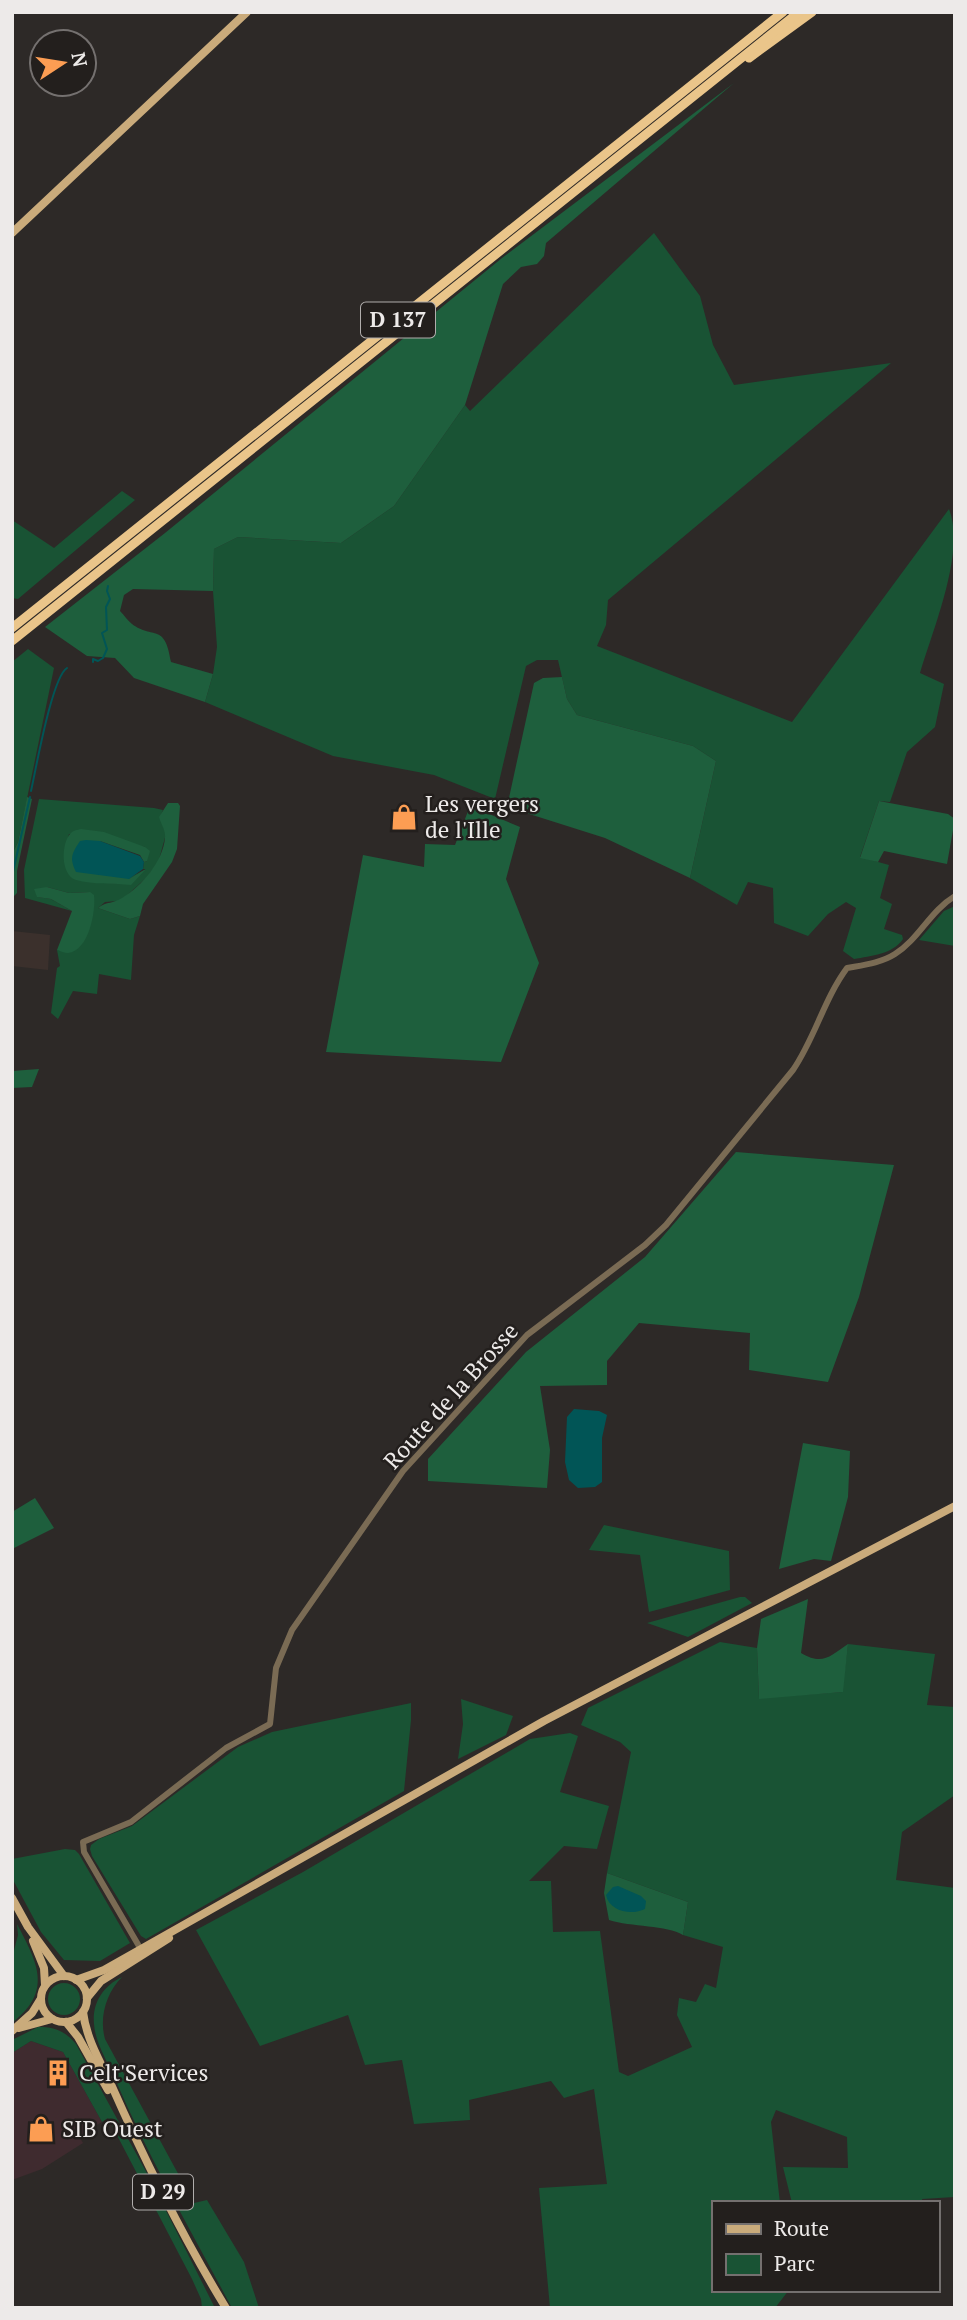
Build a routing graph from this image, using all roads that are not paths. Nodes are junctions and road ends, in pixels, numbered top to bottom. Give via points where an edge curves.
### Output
1 (247, 12) edge
2 (783, 12) edge
3 (799, 12) edge
4 (812, 12) edge
5 (734, 63) junction
6 (12, 233) edge
7 (12, 628) edge
8 (12, 641) edge
9 (955, 896) edge
10 (955, 1506) edge
11 (12, 1898) edge
12 (27, 1927) junction
13 (142, 1952) junction
14 (64, 1976) junction
15 (76, 1980) junction
16 (45, 1985) junction
17 (87, 1998) junction
18 (40, 2000) junction
19 (83, 2012) junction
20 (52, 2019) junction
21 (66, 2022) junction
22 (14, 2030) edge
23 (120, 2107) junction
24 (207, 2277) junction
25 (220, 2308) edge
26 (226, 2308) edge

1 - 6 main road
2 - 7 highway, D 137
3 - 5 highway, D 137
4 - 5 highway via 754,55
5 - 8 highway, D 137
9 - 13 street, Route de la Brosse via 937,908 894,955 847,968 793,1070 666,1225 527,1335 403,1471 284,1645 276,1668 270,1724 226,1748 131,1822 83,1842 84,1852
10 - 13 main road via 544,1721
11 - 12 main road
12 - 14 main road
12 - 16 main road via 44,1968
13 - 15 main road
13 - 17 main road via 101,1981
14 - 15 main road
14 - 16 main road
15 - 17 main road
16 - 18 main road
17 - 19 main road
18 - 20 main road
18 - 22 main road
19 - 21 main road
19 - 23 main road, D 29
20 - 21 main road
20 - 22 main road
21 - 23 main road, D 29
23 - 24 main road, D 29
24 - 25 main road, D 29
24 - 26 main road, D 29

